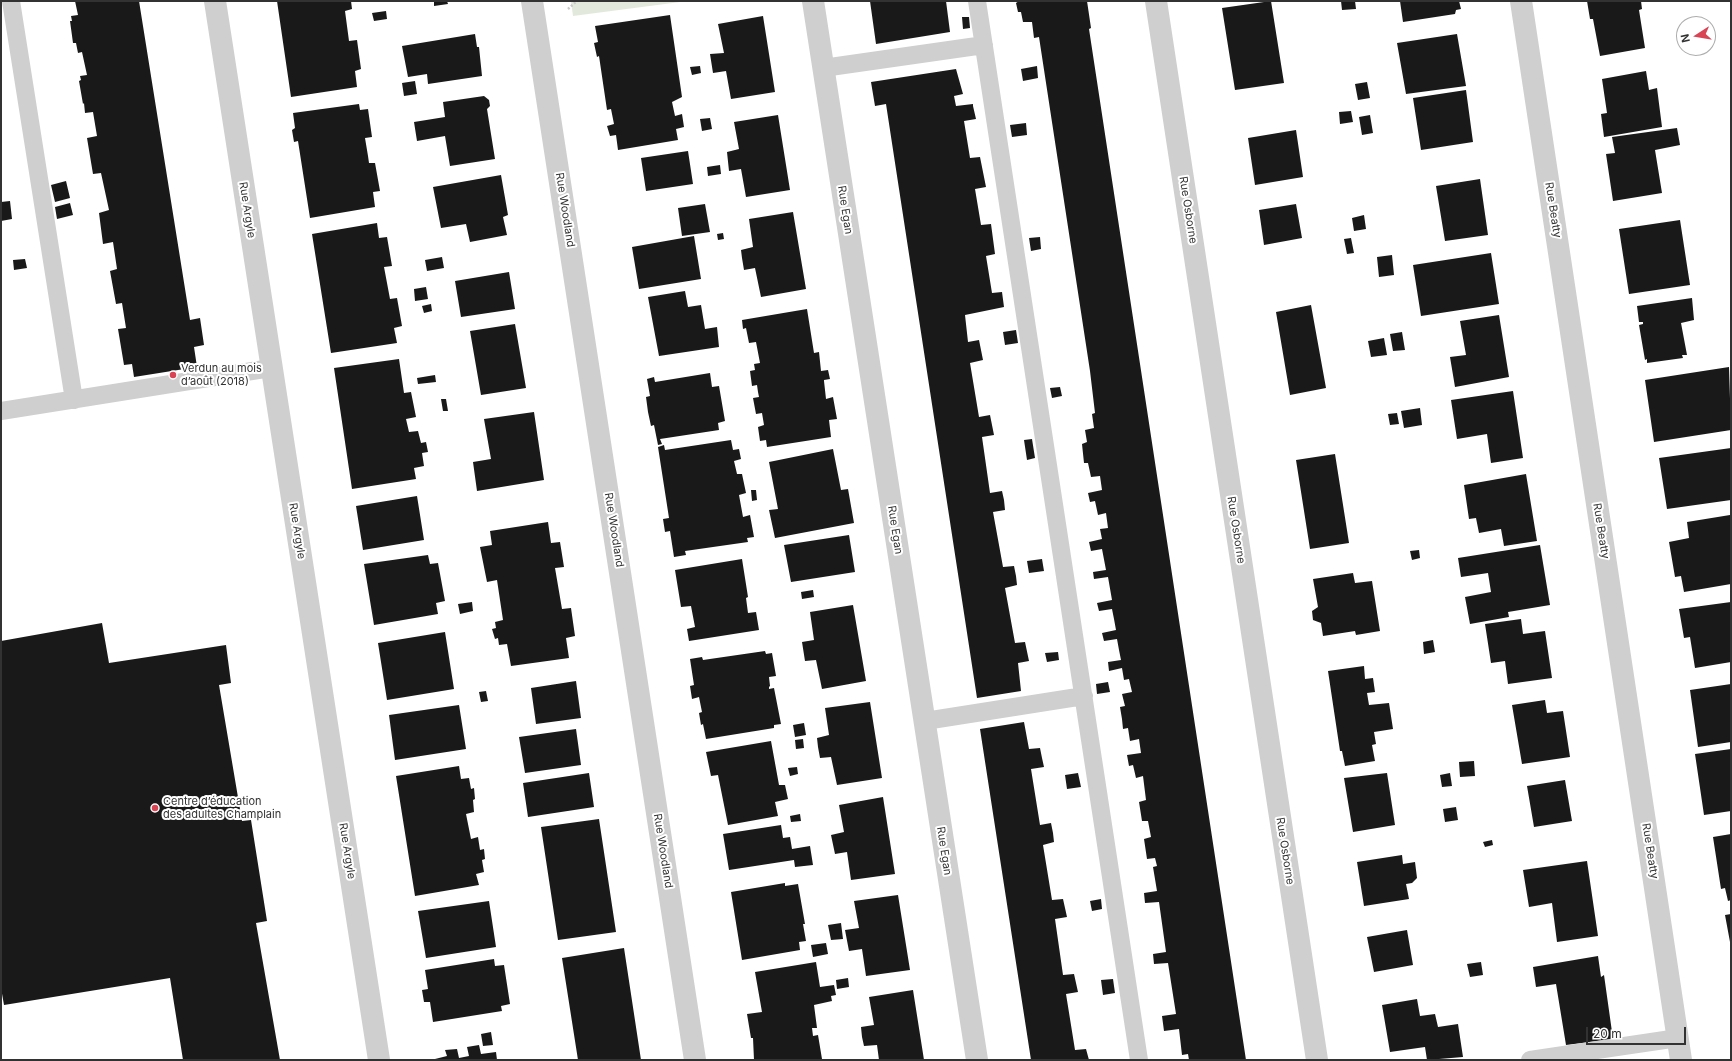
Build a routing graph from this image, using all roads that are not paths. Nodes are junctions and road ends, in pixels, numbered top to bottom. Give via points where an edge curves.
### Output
1 (11, 1) edge
2 (215, 1) edge
3 (532, 1) edge
4 (813, 1) edge
5 (977, 1) edge
6 (1156, 1) edge
7 (1521, 1) edge
8 (984, 45) junction
9 (823, 68) junction
10 (271, 368) junction
11 (74, 400) junction
12 (1, 411) edge
13 (1084, 696) junction
14 (925, 721) junction
15 (1678, 1038) junction
16 (379, 1060) edge
17 (695, 1060) edge
18 (977, 1060) edge
19 (1139, 1060) edge
20 (1317, 1060) edge
21 (1530, 1060) edge
22 (1681, 1060) edge

1 - 11 lane
2 - 10 street, Rue Argyle
3 - 17 street, Rue Woodland
4 - 9 street, Rue Egan
5 - 8 lane
6 - 20 street, Rue Osborne
7 - 15 street, Rue Beatty
8 - 9 lane
8 - 13 lane
9 - 14 street, Rue Egan
10 - 11 lane
10 - 16 street, Rue Argyle
11 - 12 lane
13 - 14 lane
13 - 19 lane
14 - 18 street, Rue Egan
15 - 21 lane
15 - 22 street, Rue Beatty

